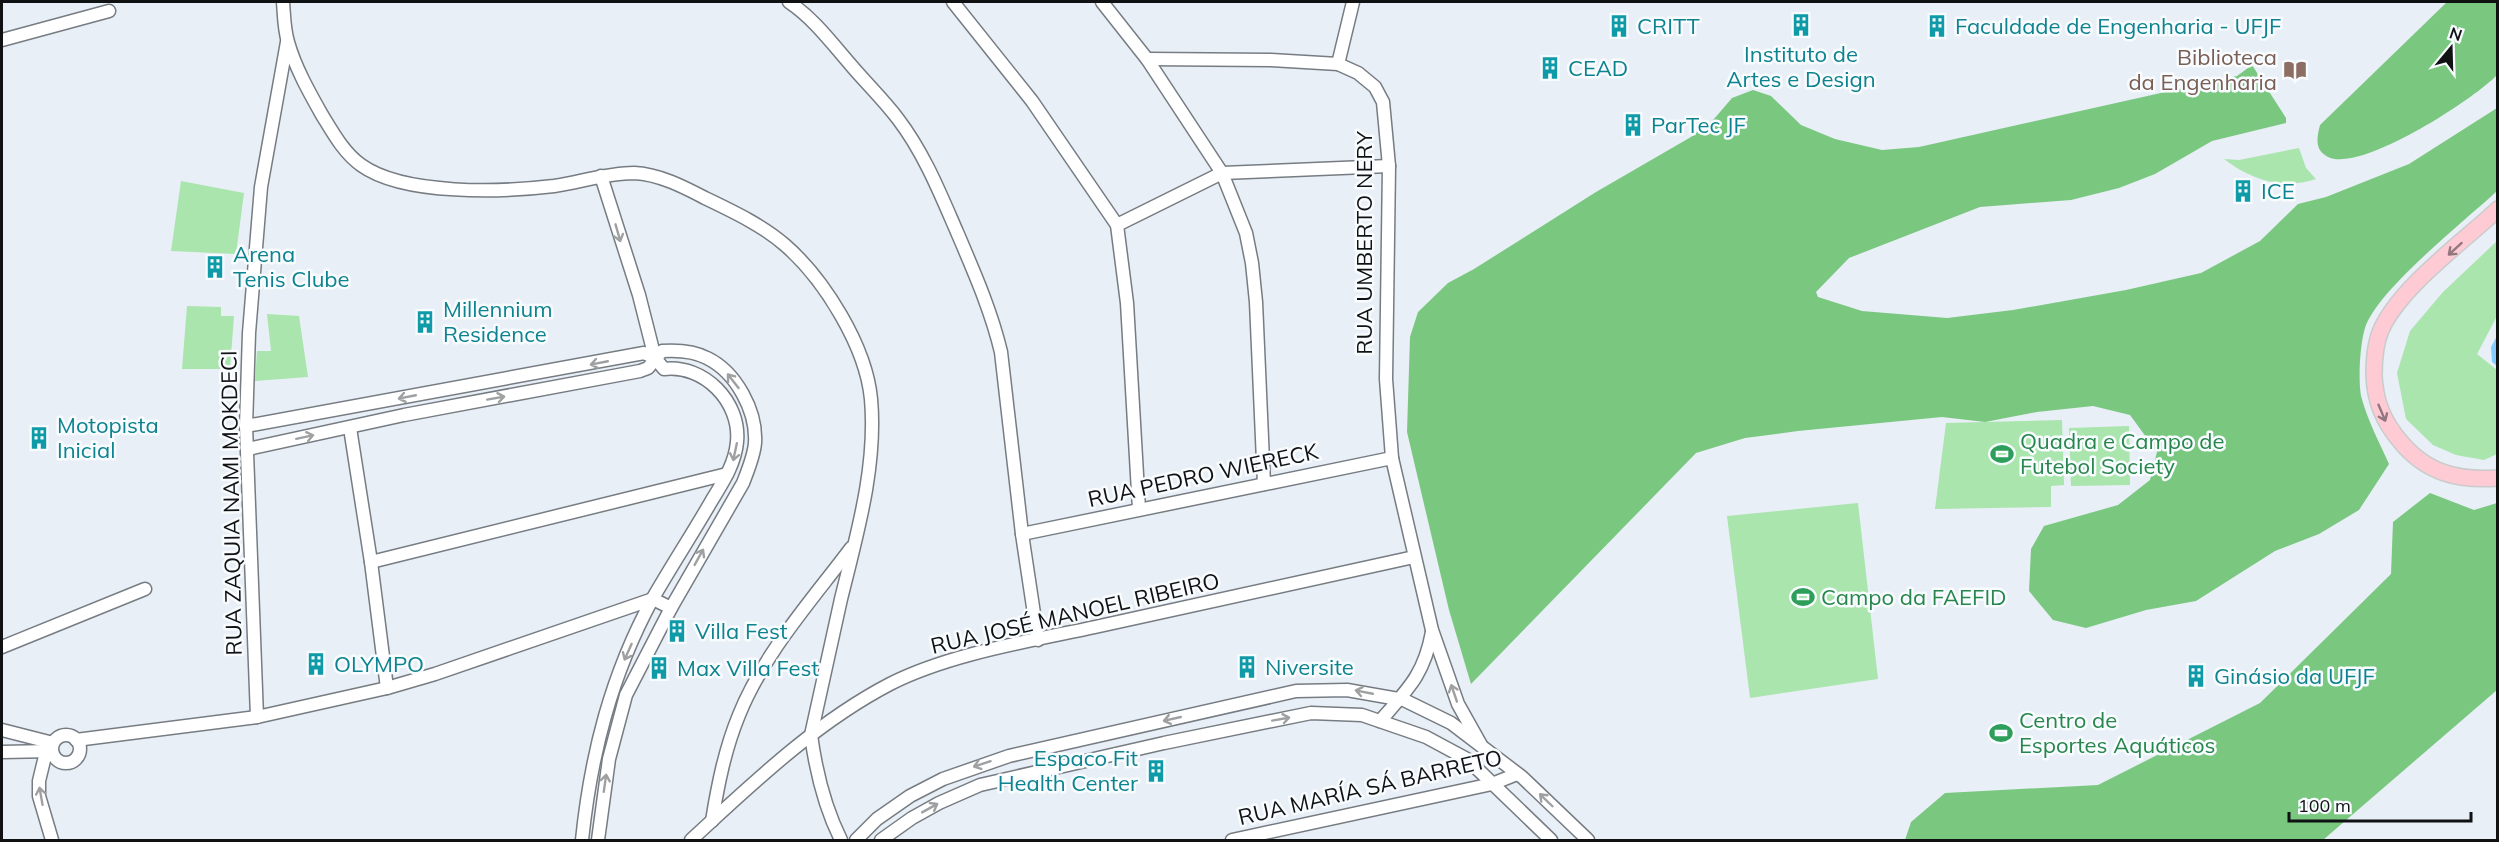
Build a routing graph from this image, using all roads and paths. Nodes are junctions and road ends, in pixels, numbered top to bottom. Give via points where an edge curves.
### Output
1 (283, 2) edge
2 (789, 2) edge
3 (952, 2) edge
4 (1102, 2) edge
5 (1353, 2) edge
6 (109, 11) dead end
7 (2, 40) edge
8 (287, 40) junction
9 (1147, 59) junction
10 (1338, 64) junction
11 (1389, 166) junction
12 (1222, 173) junction
13 (601, 176) junction
14 (2498, 209) edge
15 (1117, 225) junction
16 (655, 358) junction
17 (246, 426) junction
18 (350, 428) junction
19 (248, 449) junction
20 (1392, 458) junction
21 (727, 474) junction
22 (2498, 478) edge
23 (1264, 484) junction
24 (1139, 509) junction
25 (1022, 534) junction
26 (855, 544) junction
27 (1414, 557) junction
28 (371, 562) junction
29 (145, 589) dead end
30 (653, 599) junction
31 (670, 608) junction
32 (1432, 630) junction
33 (1038, 640) junction
34 (2, 647) edge
35 (387, 688) junction
36 (1400, 699) junction
37 (1254, 700) junction
38 (257, 717) junction
39 (602, 720) junction
40 (1380, 721) junction
41 (1258, 723) junction
42 (617, 724) junction
43 (1128, 729) junction
44 (2, 730) edge
45 (812, 735) junction
46 (1481, 745) junction
47 (77, 747) junction
48 (51, 748) junction
49 (1131, 750) junction
50 (2, 752) edge
51 (1009, 756) junction
52 (1517, 774) junction
53 (1015, 776) junction
54 (1492, 784) junction
55 (584, 819) junction
56 (600, 819) junction
57 (712, 820) junction
58 (52, 840) edge
59 (582, 840) edge
60 (598, 840) edge
61 (691, 840) edge
62 (841, 840) edge
63 (856, 840) edge
64 (881, 840) edge
65 (1232, 840) edge
66 (1551, 840) edge
67 (1588, 840) edge

1 - 8 street
2 - 25 street via 825,35 897,118 938,188 994,322 1008,403
3 - 15 street via 1032,101
4 - 9 street
5 - 10 street
6 - 7 street
8 - 13 street via 309,93 345,150 361,165 385,177 470,190 555,185
8 - 17 street, RUA ZAQUIA NAMI MOKDECI via 261,187
9 - 10 street, RUA UMBERTO NERY
9 - 12 street
10 - 11 street, RUA UMBERTO NERY via 1367,80 1383,102
11 - 12 street
11 - 20 street, RUA UMBERTO NERY via 1386,379
12 - 15 street
12 - 23 street via 1246,233 1252,263
13 -> 16 street
13 - 26 street via 636,173 667,180 743,217 783,243 809,268 833,301 861,361 871,396 868,472
14 -> 22 main road via 2397,303 2381,330 2374,364 2379,408 2406,449 2430,467 2450,475 2471,480
15 - 24 street via 1127,303
16 -> 17 street via 644,353
18 -> 16 street via 640,371
16 -> 21 street via 664,369 691,372 724,396 737,429 733,461
31 -> 16 street via 743,483 755,445 750,409 739,387 714,361 671,350 662,351
17 - 19 street, RUA ZAQUIA NAMI MOKDECI
19 -> 18 street
18 - 28 street
19 - 38 street, RUA ZAQUIA NAMI MOKDECI
20 - 23 street, RUA PEDRO WIERECK
20 - 27 street, RUA UMBERTO NERY
21 - 28 street
21 - 30 street
23 - 24 street, RUA PEDRO WIERECK
24 - 25 street, RUA PEDRO WIERECK
25 - 33 street
26 - 45 street
26 - 57 street via 757,678 726,750
27 - 32 street, RUA UMBERTO NERY
27 - 33 street, RUA JOSÉ MANOEL RIBEIRO
28 - 35 street
29 - 34 street
30 - 31 street
30 - 35 street
30 -> 39 street
31 - 42 street via 642,661
32 - 36 street, RUA UMBERTO NERY via 1428,655
46 -> 32 street, RUA UMBERTO NERY via 1458,704
33 - 45 street, RUA JOSÉ MANOEL RIBEIRO via 933,666 862,699
35 - 38 street
36 -> 37 street via 1347,690 1296,691
36 - 40 street, RUA UMBERTO NERY
36 - 46 street via 1451,723
37 - 41 street
37 -> 43 street
38 - 47 street via 111,737
39 - 42 street
39 - 55 street
41 -> 40 street via 1311,713
40 - 54 street via 1426,737 1467,759
41 - 49 street
56 -> 42 street
43 - 49 street
43 - 51 street
44 - 48 street
45 - 57 street, RUA JOSÉ MANOEL RIBEIRO
45 - 62 street via 823,798
46 - 52 street
47 - 48 street via 64,735
47 - 48 street via 73,760 65,762 57,759
48 - 50 street
58 -> 48 street via 39,796 39,781
49 - 53 street
51 - 53 street
51 -> 63 street via 943,779 910,796 877,819
52 - 54 street, RUA MARÍA SÁ BARRETO
67 -> 52 street
64 -> 53 street via 939,803 980,785
54 - 65 street, RUA MARÍA SÁ BARRETO
54 - 66 street
55 - 56 street
55 - 59 street
56 - 60 street
57 - 61 street, RUA JOSÉ MANOEL RIBEIRO

